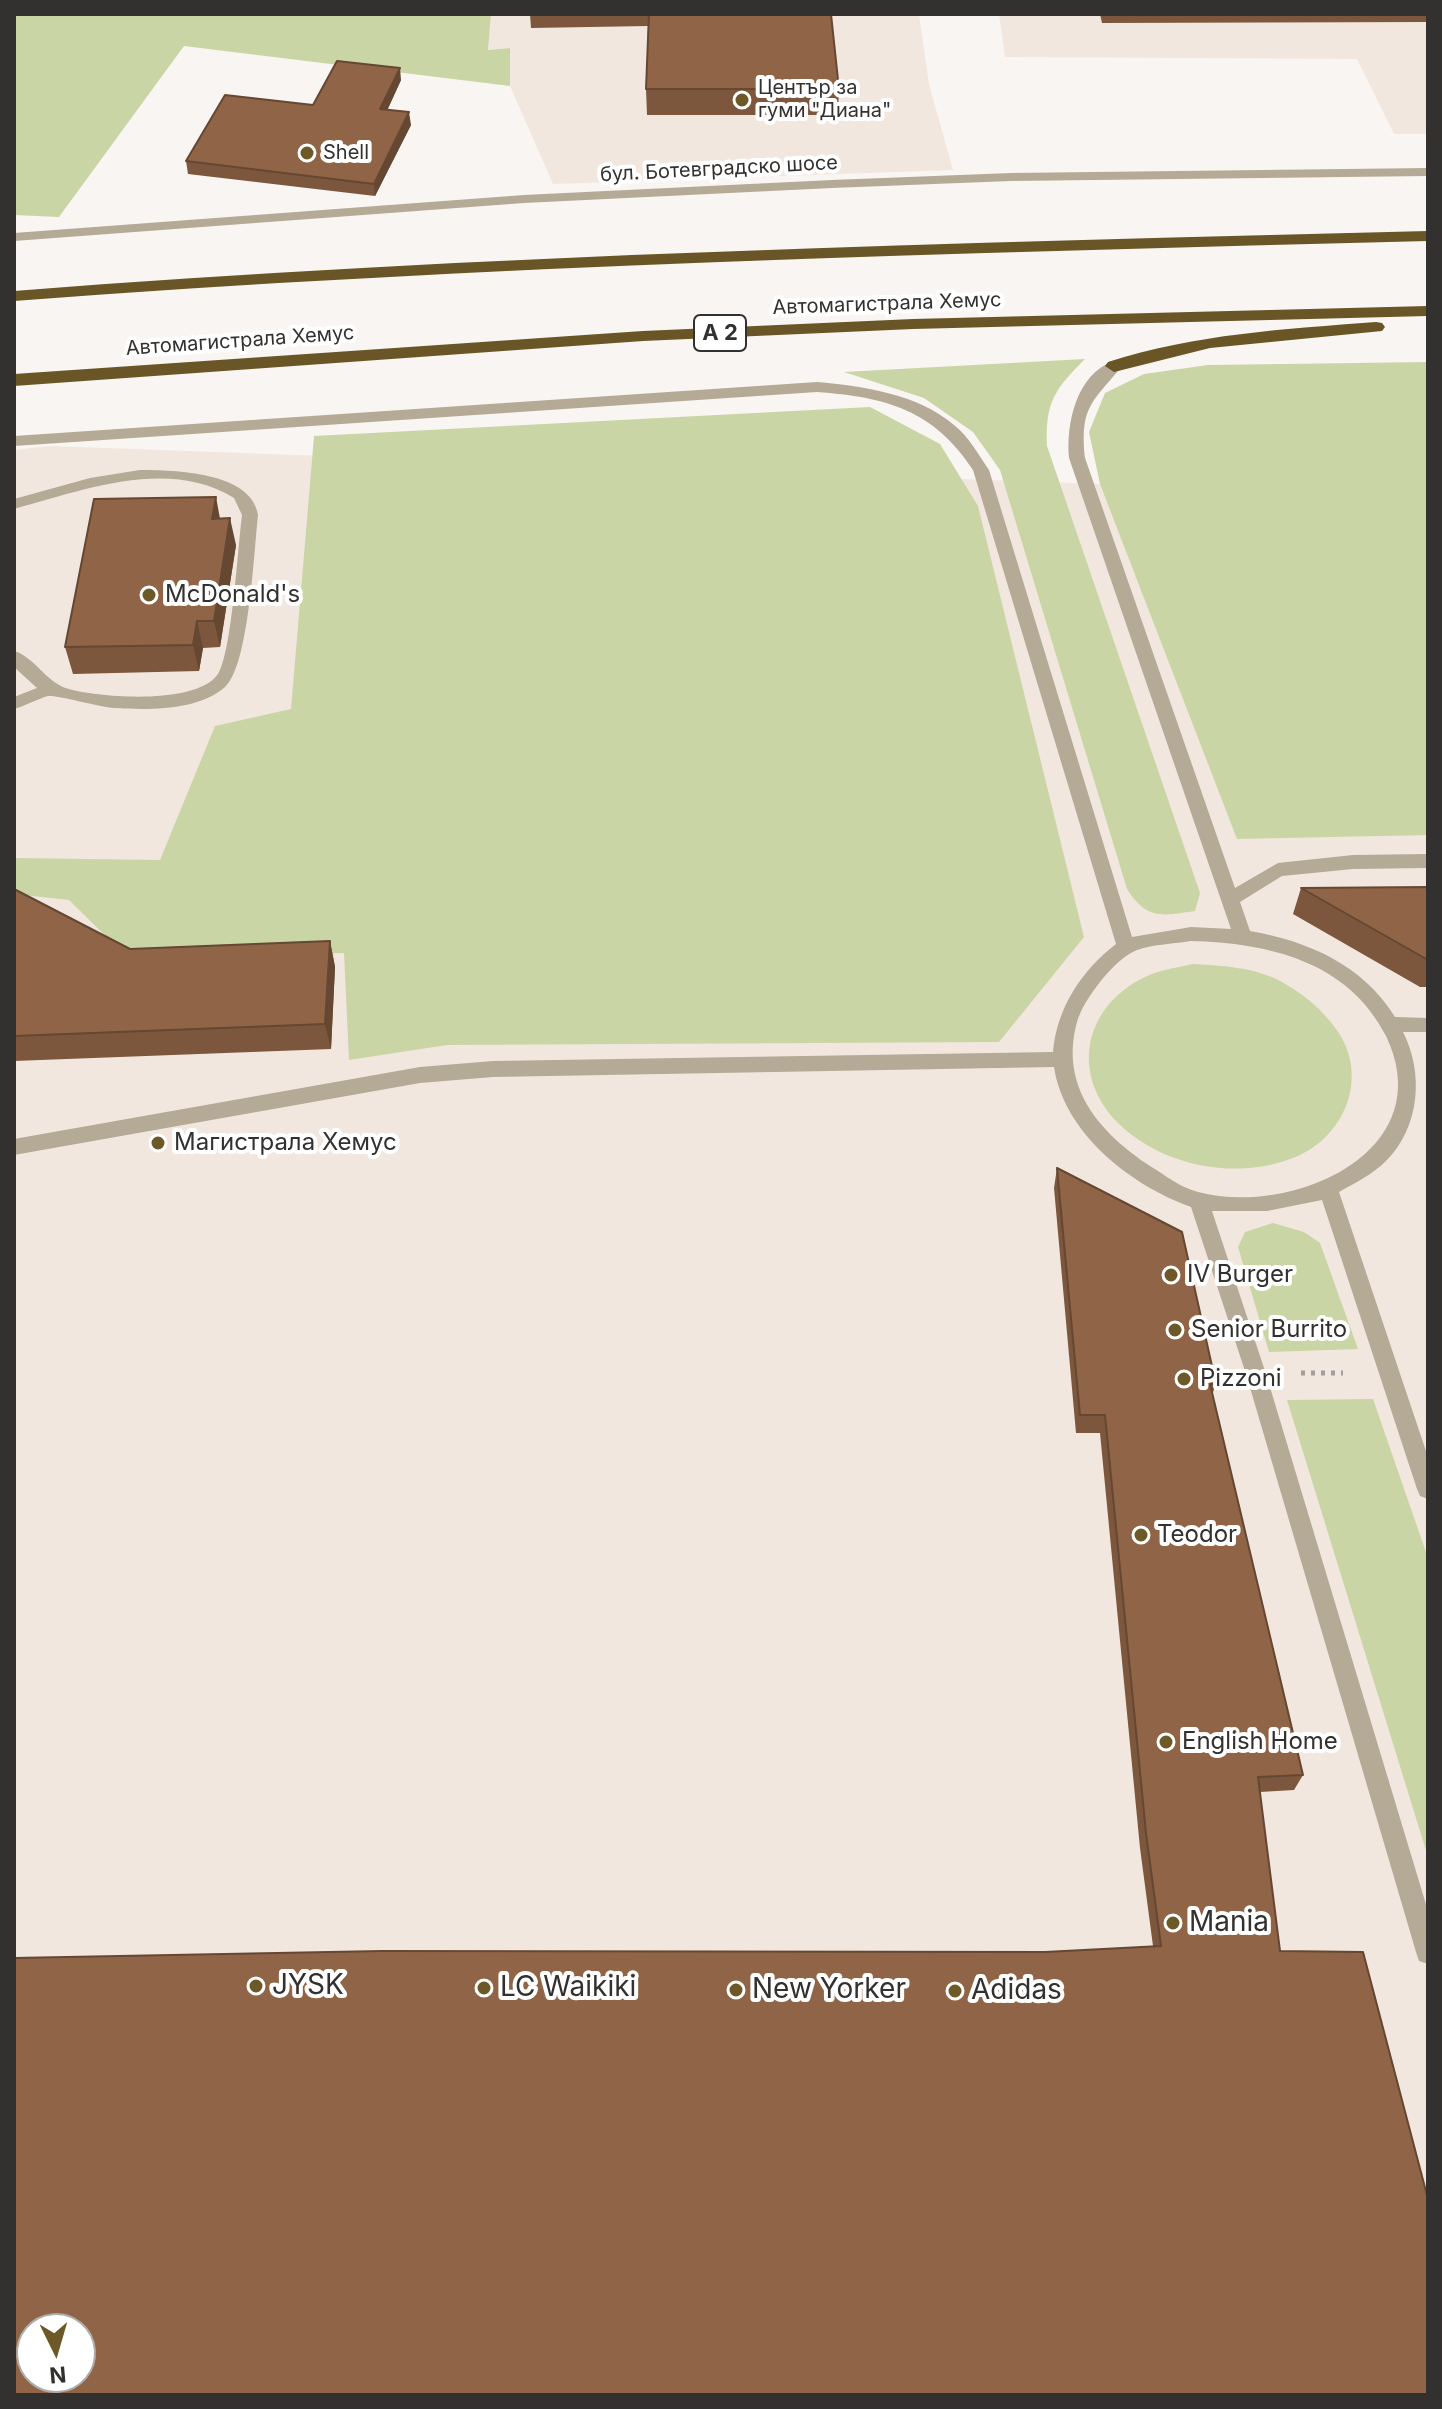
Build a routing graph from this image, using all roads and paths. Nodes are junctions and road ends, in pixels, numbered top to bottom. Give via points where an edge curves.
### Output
1 (1428, 172) edge
2 (1428, 236) edge
3 (14, 237) edge
4 (14, 296) edge
5 (1428, 311) edge
6 (1428, 322) edge
7 (1114, 366) joint
8 (14, 380) edge
9 (14, 441) edge
10 (14, 504) edge
11 (14, 657) edge
12 (51, 689) junction
13 (14, 703) edge
14 (1428, 861) edge
15 (1230, 899) junction
16 (1242, 935) junction
17 (1126, 947) junction
18 (1390, 1024) junction
19 (1428, 1025) edge
20 (1061, 1059) junction
21 (1418, 1085) edge
22 (14, 1147) edge
23 (1328, 1189) junction
24 (1199, 1201) junction
25 (1428, 1489) edge
26 (1428, 1952) edge

1 - 3 street, бул. Ботевградско шосе via 816,185 524,199
2 - 4 highway via 876,250 234,279
5 - 8 highway, Автомагистрала Хемус / A 2 via 659,336
6 - 7 highway via 1254,338 1146,354
7 - 15 street via 1092,385 1079,406 1077,458
9 - 17 street via 817,387 874,395 928,416 959,438 981,470
10 - 12 street via 113,476 174,474 222,486 242,494 250,504 234,650 219,683 177,700 94,701
11 - 12 street
12 - 13 street
14 - 15 street via 1278,870
15 - 16 street
16 - 17 street via 1191,934
16 - 18 street via 1290,946 1333,966 1367,994
17 - 20 street via 1079,994 1064,1029
18 - 19 street
18 - 21 street
20 - 22 street via 478,1070 420,1075
20 - 24 street via 1069,1092 1087,1125 1118,1156
21 - 23 street via 1392,1140 1370,1164
23 - 24 street via 1260,1203
23 - 25 street
24 - 26 street via 1256,1374

